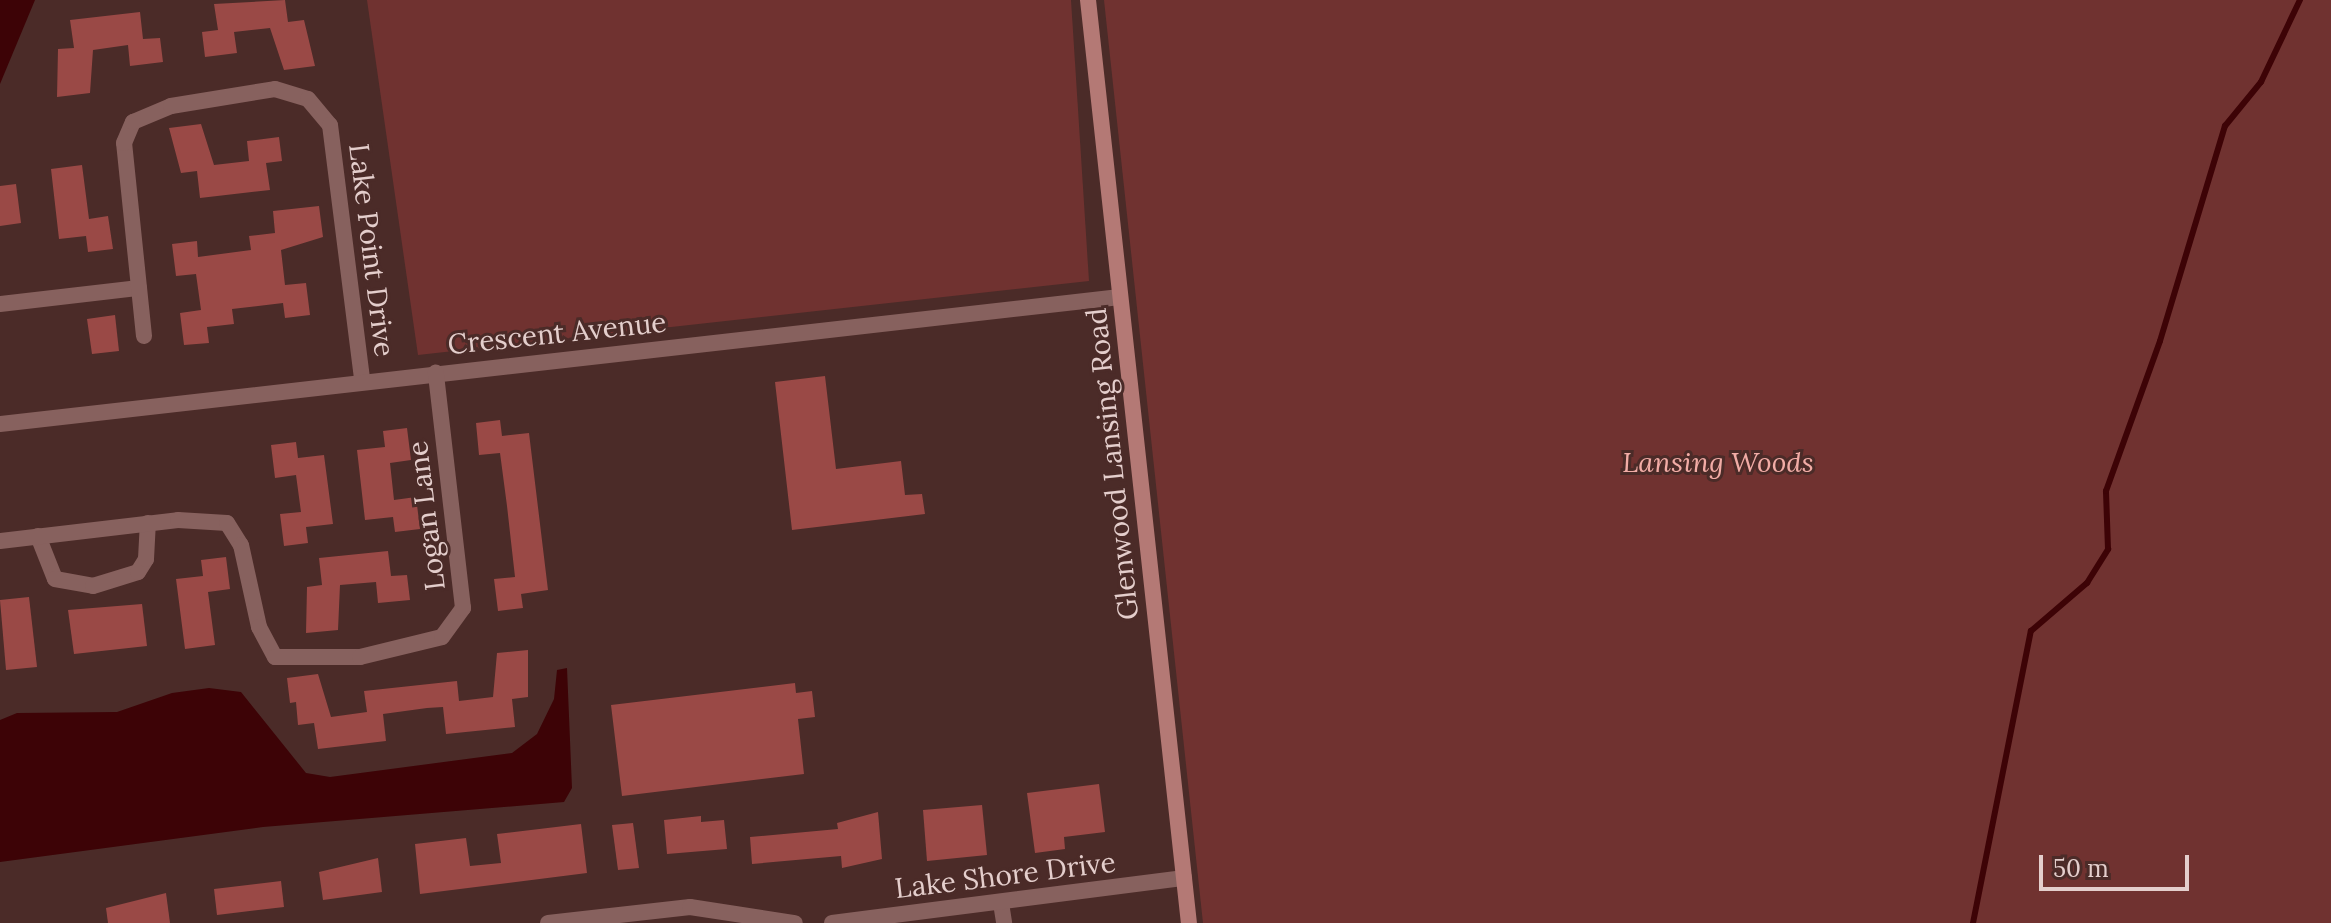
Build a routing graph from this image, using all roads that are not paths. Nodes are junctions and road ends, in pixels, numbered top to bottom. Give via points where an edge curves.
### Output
1 (1088, 0) edge
2 (139, 288) junction
3 (1120, 297) junction
4 (0, 304) edge
5 (144, 336) dead end
6 (436, 373) junction
7 (362, 380) junction
8 (0, 424) edge
9 (148, 523) junction
10 (38, 536) junction
11 (0, 541) edge
12 (1184, 878) junction
13 (1001, 903) junction
14 (548, 923) edge
15 (795, 923) edge
16 (832, 923) edge
17 (1004, 923) edge
18 (1189, 923) edge

1 - 3 main road, Glenwood Lansing Road
2 - 4 street
2 - 5 street, Lake Point Drive
2 - 7 street, Lake Point Drive via 124,143 133,122 171,106 275,89 308,99 330,125
3 - 6 street, Crescent Avenue
3 - 12 main road, Glenwood Lansing Road
6 - 7 street, Crescent Avenue
6 - 9 street, Logan Lane via 463,608 442,637 360,657 275,657 259,627 241,545 227,523
7 - 8 street, Crescent Avenue
9 - 10 street, Logan Lane
9 - 10 street via 146,559 138,572 93,586 55,579
10 - 11 street, Logan Lane
12 - 13 street, Lake Shore Drive
12 - 18 main road, Glenwood Lansing Road
13 - 16 street, Lake Shore Drive
13 - 17 street
14 - 15 street via 690,907

